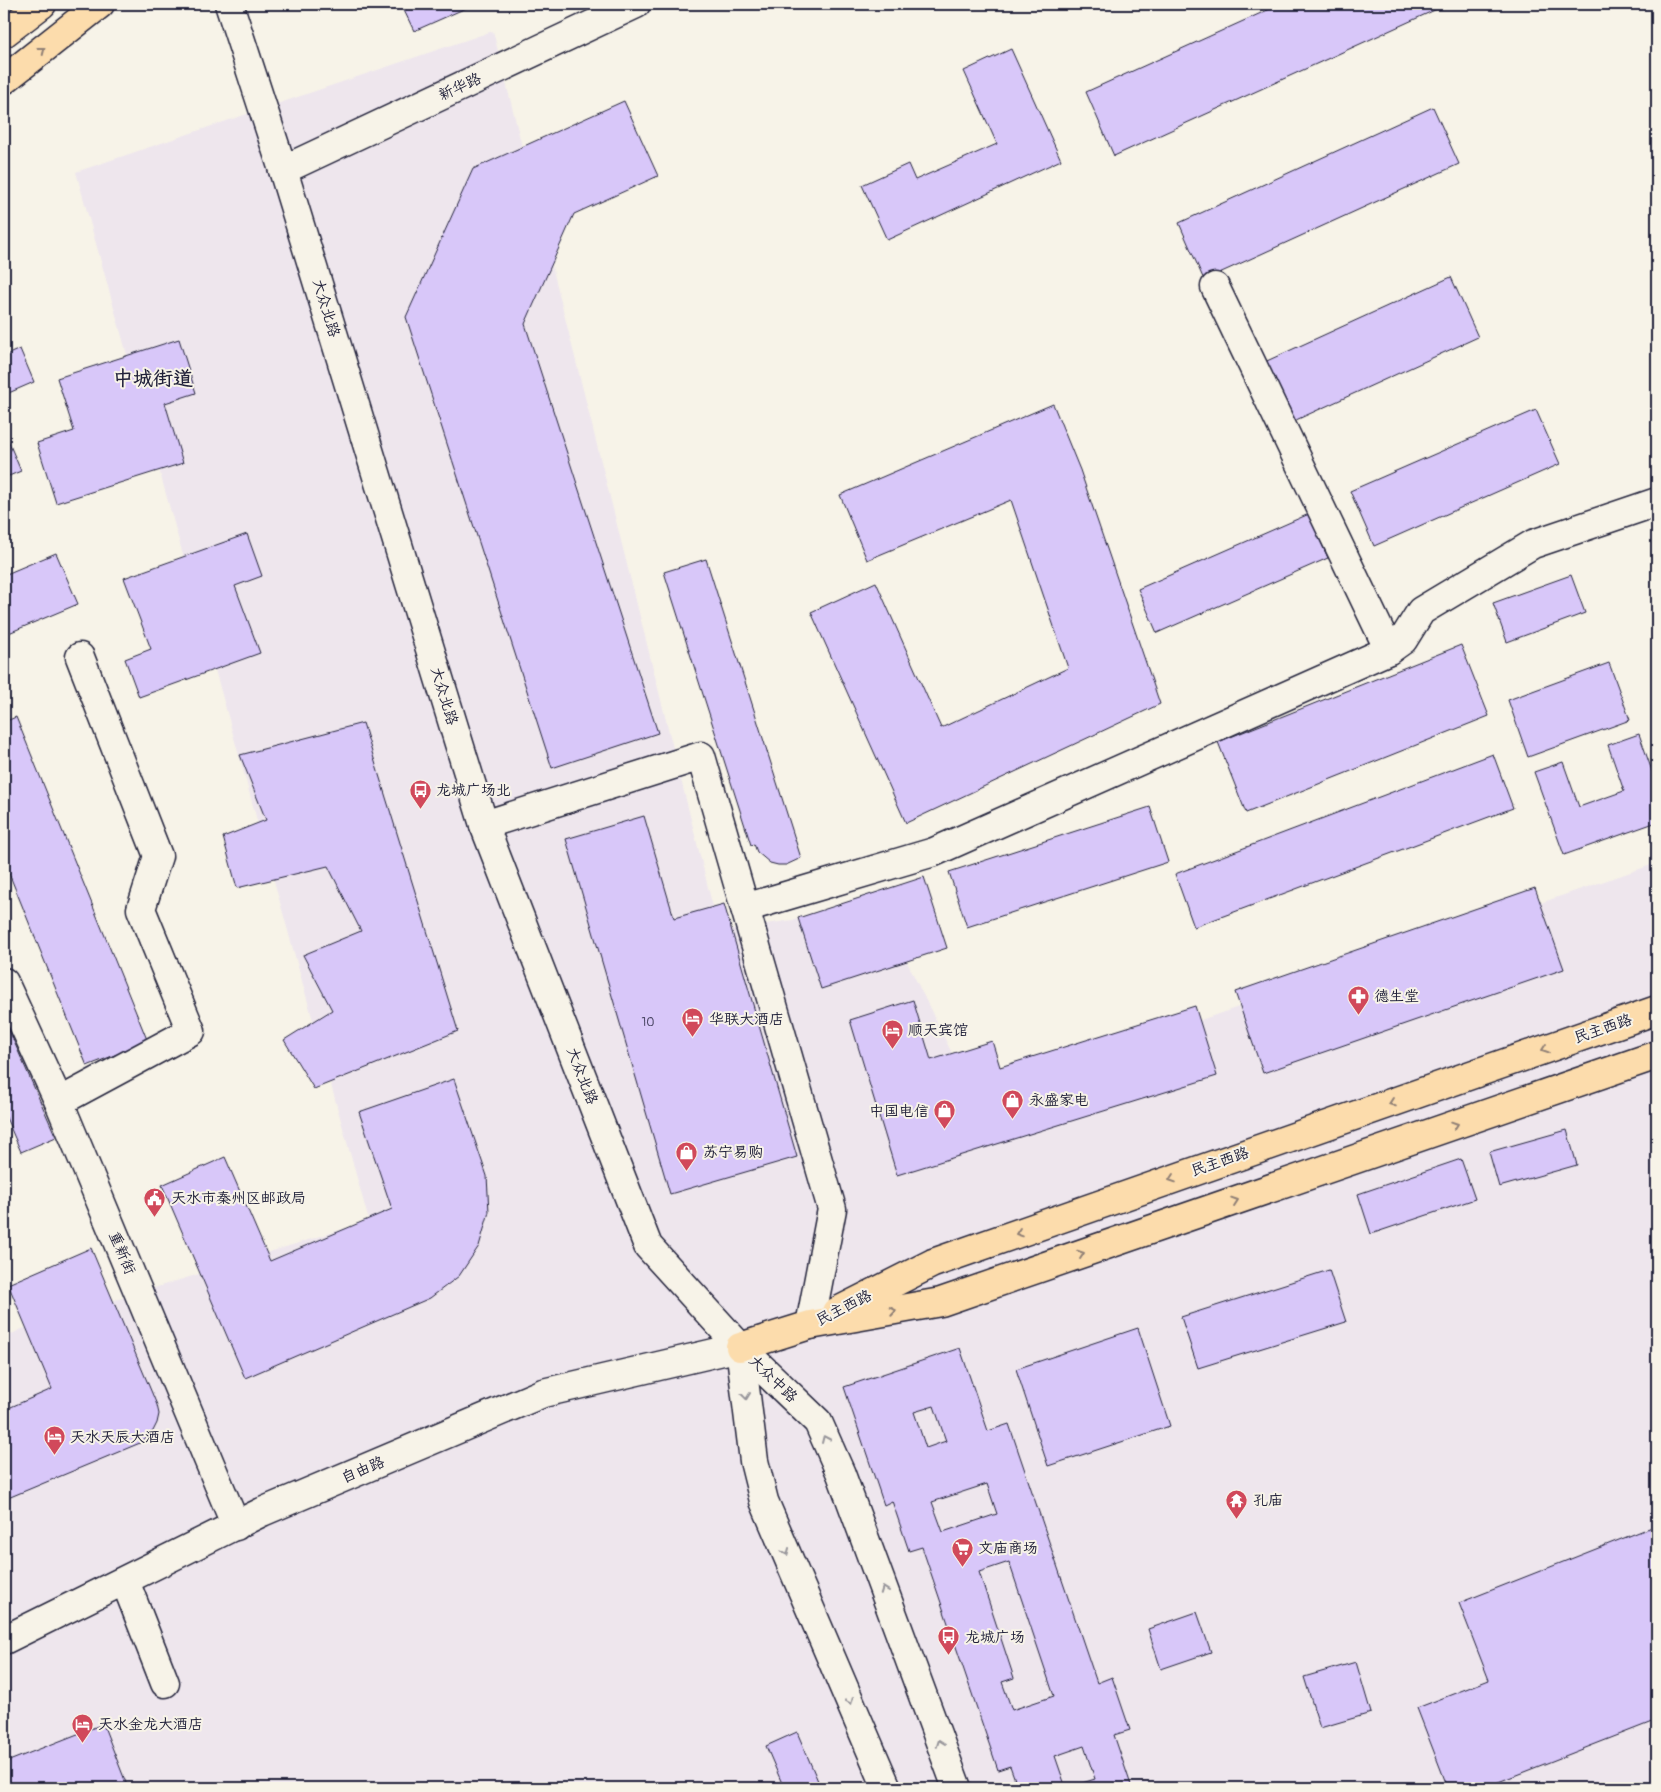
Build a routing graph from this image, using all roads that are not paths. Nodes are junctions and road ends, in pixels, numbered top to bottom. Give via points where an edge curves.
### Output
1 (42, 4) edge
2 (100, 4) edge
3 (229, 4) edge
4 (636, 4) edge
5 (4, 33) edge
6 (4, 80) edge
7 (283, 170) junction
8 (1215, 287) dead end
9 (1657, 502) edge
10 (1389, 650) junction
11 (80, 657) dead end
12 (484, 825) junction
13 (745, 908) junction
14 (4, 982) edge
15 (1657, 1010) edge
16 (1657, 1055) edge
17 (59, 1102) junction
18 (810, 1325) junction
19 (740, 1347) junction
20 (236, 1526) junction
21 (125, 1581) junction
22 (4, 1640) edge
23 (165, 1683) dead end
24 (887, 1788) edge
25 (957, 1788) edge

1 - 5 main road
6 -> 2 main road
3 - 7 street, 大众北路
4 - 7 street, 新华路
7 - 12 street, 大众北路
8 - 10 street
9 - 10 street via 1534,544 1421,611 1403,640
10 - 13 street via 934,852
11 - 17 street via 158,856 141,909 190,1031
12 - 13 street via 701,756
12 - 19 street, 大众北路 via 648,1246
13 - 18 street via 832,1208
14 - 17 street, 重新街
15 -> 18 main road, 民主西路 via 933,1263
18 -> 16 main road, 民主西路 via 941,1302
17 - 20 street, 重新街
18 - 19 main road
19 - 20 street, 自由路 via 543,1393 262,1512
19 -> 24 street, 大众中路 via 754,1461 764,1501
25 -> 19 street, 大众中路 via 841,1474 818,1422
20 - 21 street, 自由路
21 - 22 street, 自由路
21 - 23 street

